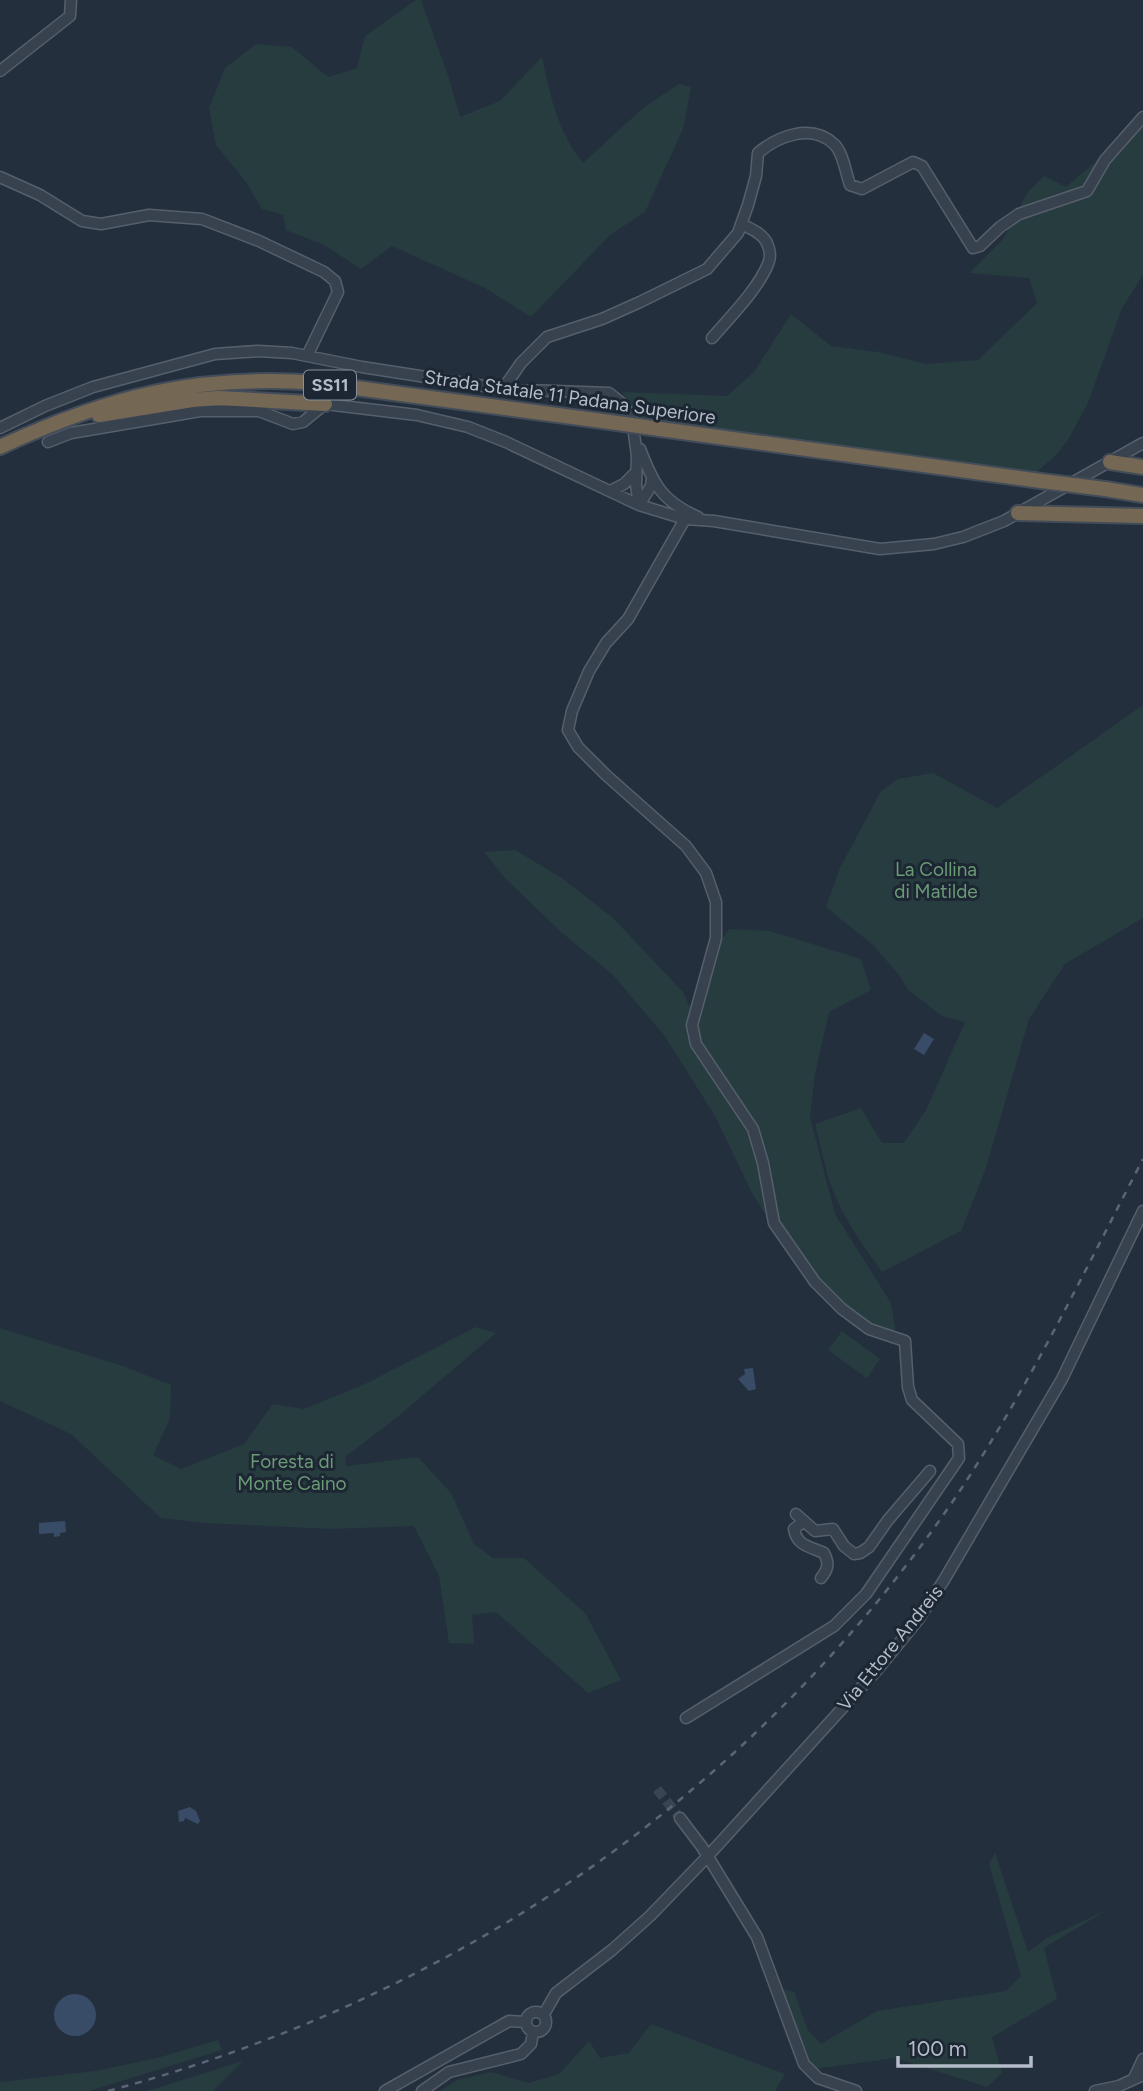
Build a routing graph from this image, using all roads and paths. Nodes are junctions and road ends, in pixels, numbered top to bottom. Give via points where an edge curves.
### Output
1 (71, 0) edge
2 (0, 71) edge
3 (1143, 117) edge
4 (0, 177) edge
5 (741, 224) junction
6 (712, 338) dead end
7 (307, 356) junction
8 (521, 363) junction
9 (503, 389) junction
10 (526, 390) junction
11 (325, 404) junction
12 (53, 424) junction
13 (0, 428) edge
14 (636, 439) junction
15 (48, 442) dead end
16 (1143, 443) edge
17 (0, 447) edge
18 (1110, 462) junction
19 (1143, 467) edge
20 (636, 472) junction
21 (652, 478) junction
22 (610, 491) junction
23 (1143, 495) edge
24 (639, 505) junction
25 (1018, 513) junction
26 (1143, 516) edge
27 (685, 519) junction
28 (707, 520) junction
29 (1143, 1211) edge
30 (930, 1471) dead end
31 (821, 1578) dead end
32 (686, 1718) dead end
33 (680, 1818) tunnel mouth
34 (707, 1857) junction
35 (544, 2014) junction
36 (526, 2022) junction
37 (533, 2032) junction
38 (1143, 2059) edge
39 (1139, 2077) edge
40 (385, 2091) edge
41 (422, 2091) edge
42 (856, 2091) edge
43 (1095, 2091) edge

1 - 2 street via 70,16
3 - 5 street via 1105,159 1087,191 1019,214 980,246 973,247 922,166 913,162 862,189 850,185 836,145 820,136 792,133 758,153
4 - 7 street via 82,222 101,224 149,215 202,219 324,272 335,281 338,292
5 - 6 street via 768,244 768,266
5 - 8 street via 707,269 640,303 547,337
7 - 9 street
7 - 13 street via 258,351 215,354 93,387
8 - 9 street
8 - 10 street
9 - 10 street
10 - 14 street via 609,393 629,412
11 - 12 highway via 192,400
11 - 15 street via 303,422 293,424 259,411 200,411 71,433
11 - 22 street via 417,415 468,427
12 - 17 highway, Strada Statale 11 Padana Superiore / SS11
12 - 23 highway, Strada Statale 11 Padana Superiore / SS11, bridge via 103,405 161,391 211,383 286,381
14 - 20 street
14 - 21 street
16 - 18 street
18 - 19 highway
18 - 25 street
20 - 22 street
20 - 24 street
21 - 24 street
21 - 28 street via 670,502
22 - 24 street
24 - 27 street
25 - 26 highway
25 - 28 street via 963,537 880,549
27 - 28 street
27 - 32 street via 628,619 589,671 568,730 578,747 686,846 706,873 716,902 716,938 692,1025 696,1044 753,1129 774,1223 815,1282 842,1309 869,1329 905,1341 912,1401 958,1444 959,1458 866,1594 834,1626
29 - 34 street, Via Ettore Andreis via 1062,1378 918,1620
30 - 31 street via 860,1553 854,1554 833,1529 815,1531 800,1518 794,1529 796,1538 824,1553 829,1562
33 - 34 street
34 - 35 street, Via Ettore Andreis via 612,1951 556,1993
34 - 42 street via 757,1937 804,2064 818,2078
35 - 36 street via 532,2012
35 - 37 street via 546,2025
36 - 37 street
36 - 40 street via 509,2021
37 - 41 street via 531,2044 521,2054 449,2072
38 - 39 street
39 - 43 street

